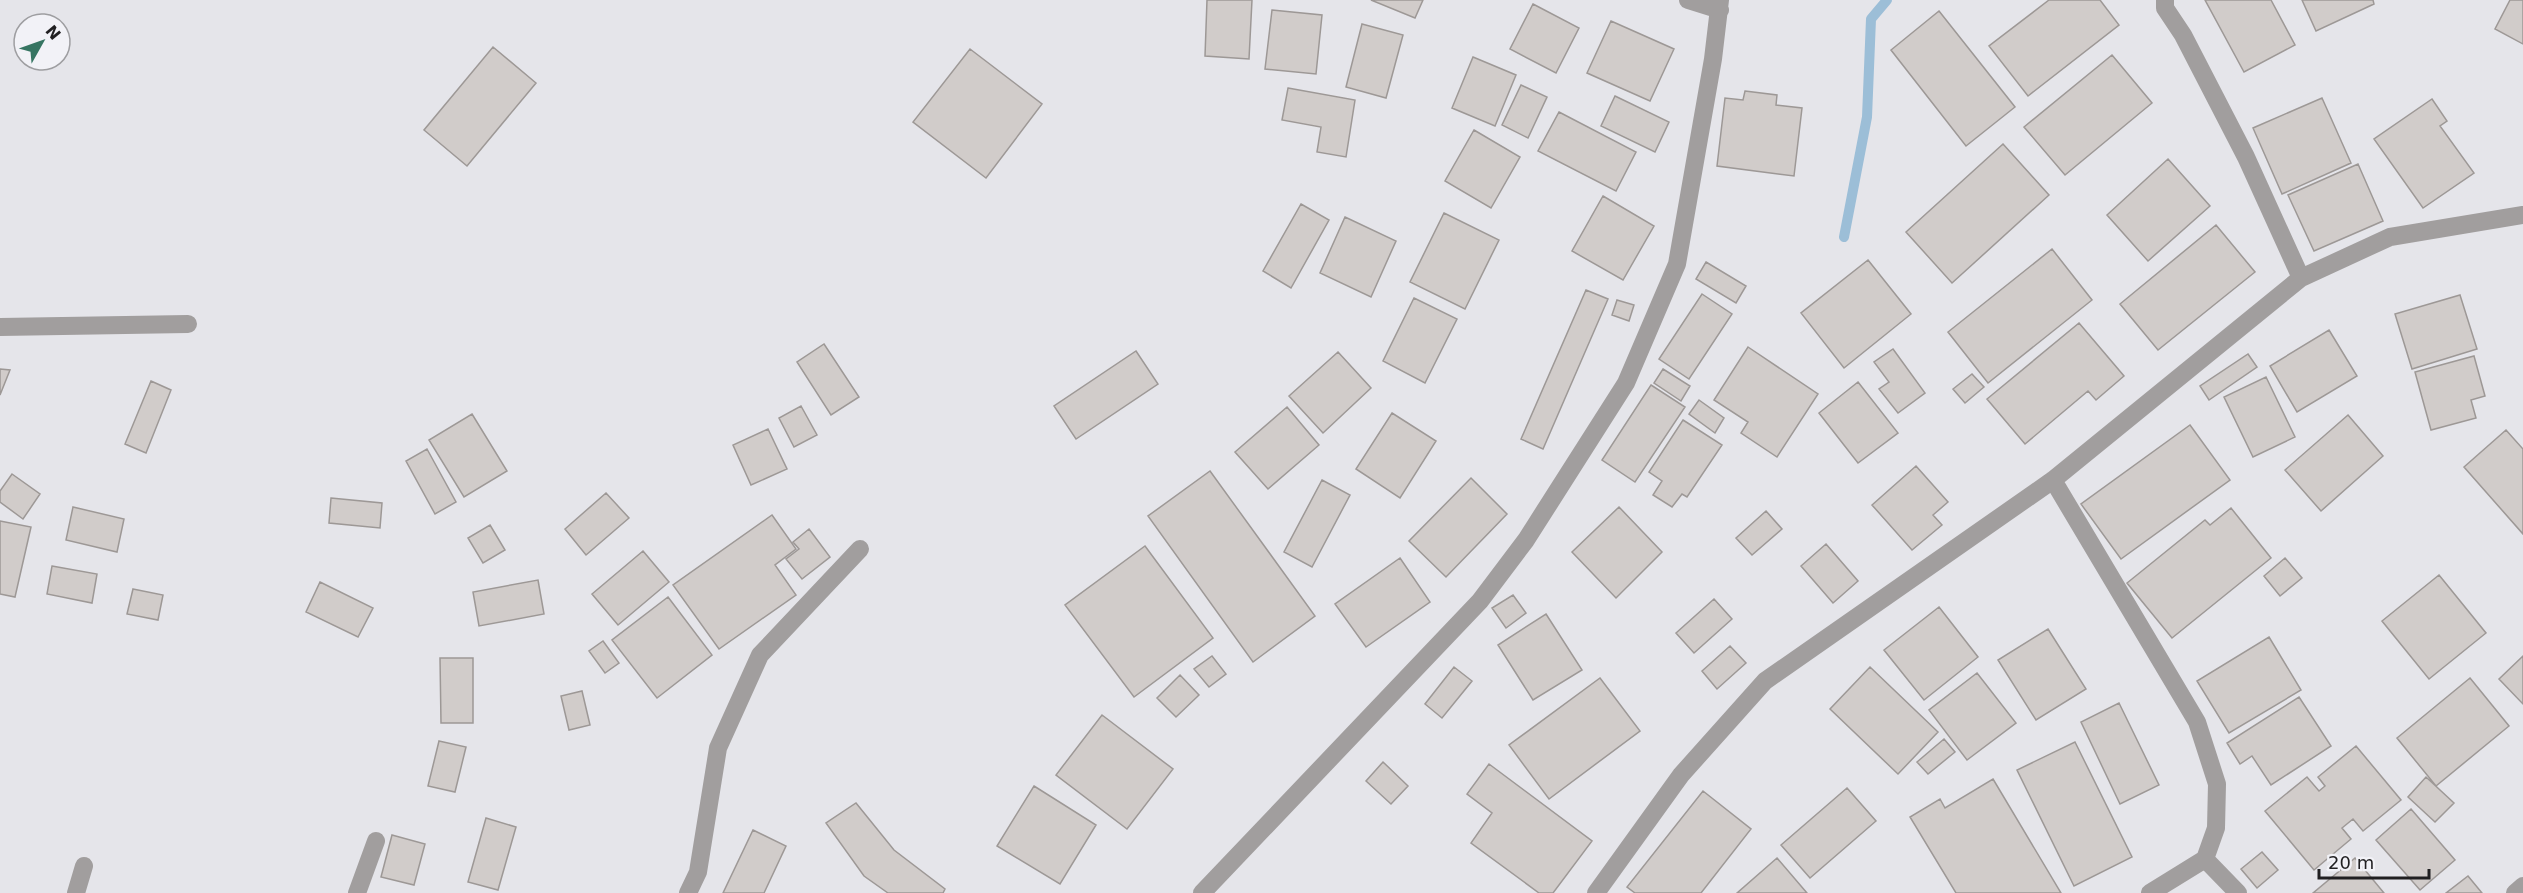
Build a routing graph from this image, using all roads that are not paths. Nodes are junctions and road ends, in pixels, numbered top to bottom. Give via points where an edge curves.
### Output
1 (1688, 0) edge
2 (2164, 0) edge
3 (1720, 5) edge
4 (2523, 215) edge
5 (2301, 278) junction
6 (188, 324) dead end
7 (0, 327) edge
8 (2053, 480) junction
9 (860, 549) dead end
10 (376, 841) dead end
11 (2205, 859) junction
12 (84, 866) dead end
13 (2523, 886) edge
14 (76, 893) edge
15 (357, 893) edge
16 (688, 893) edge
17 (1202, 893) edge
18 (1596, 893) edge
19 (2150, 893) edge
20 (2238, 893) edge
21 (2515, 893) edge

1 - 3 street
2 - 5 street via 2246,157
3 - 17 street via 1677,264 1626,383 1526,540 1480,601
4 - 5 street via 2390,237
5 - 8 street
6 - 7 street
8 - 11 street via 2197,722 2217,784 2216,828
8 - 18 street via 1765,681 1681,775
9 - 16 street via 760,655 717,748 698,872
10 - 15 street
11 - 19 street
11 - 20 street
12 - 14 street
13 - 21 street

